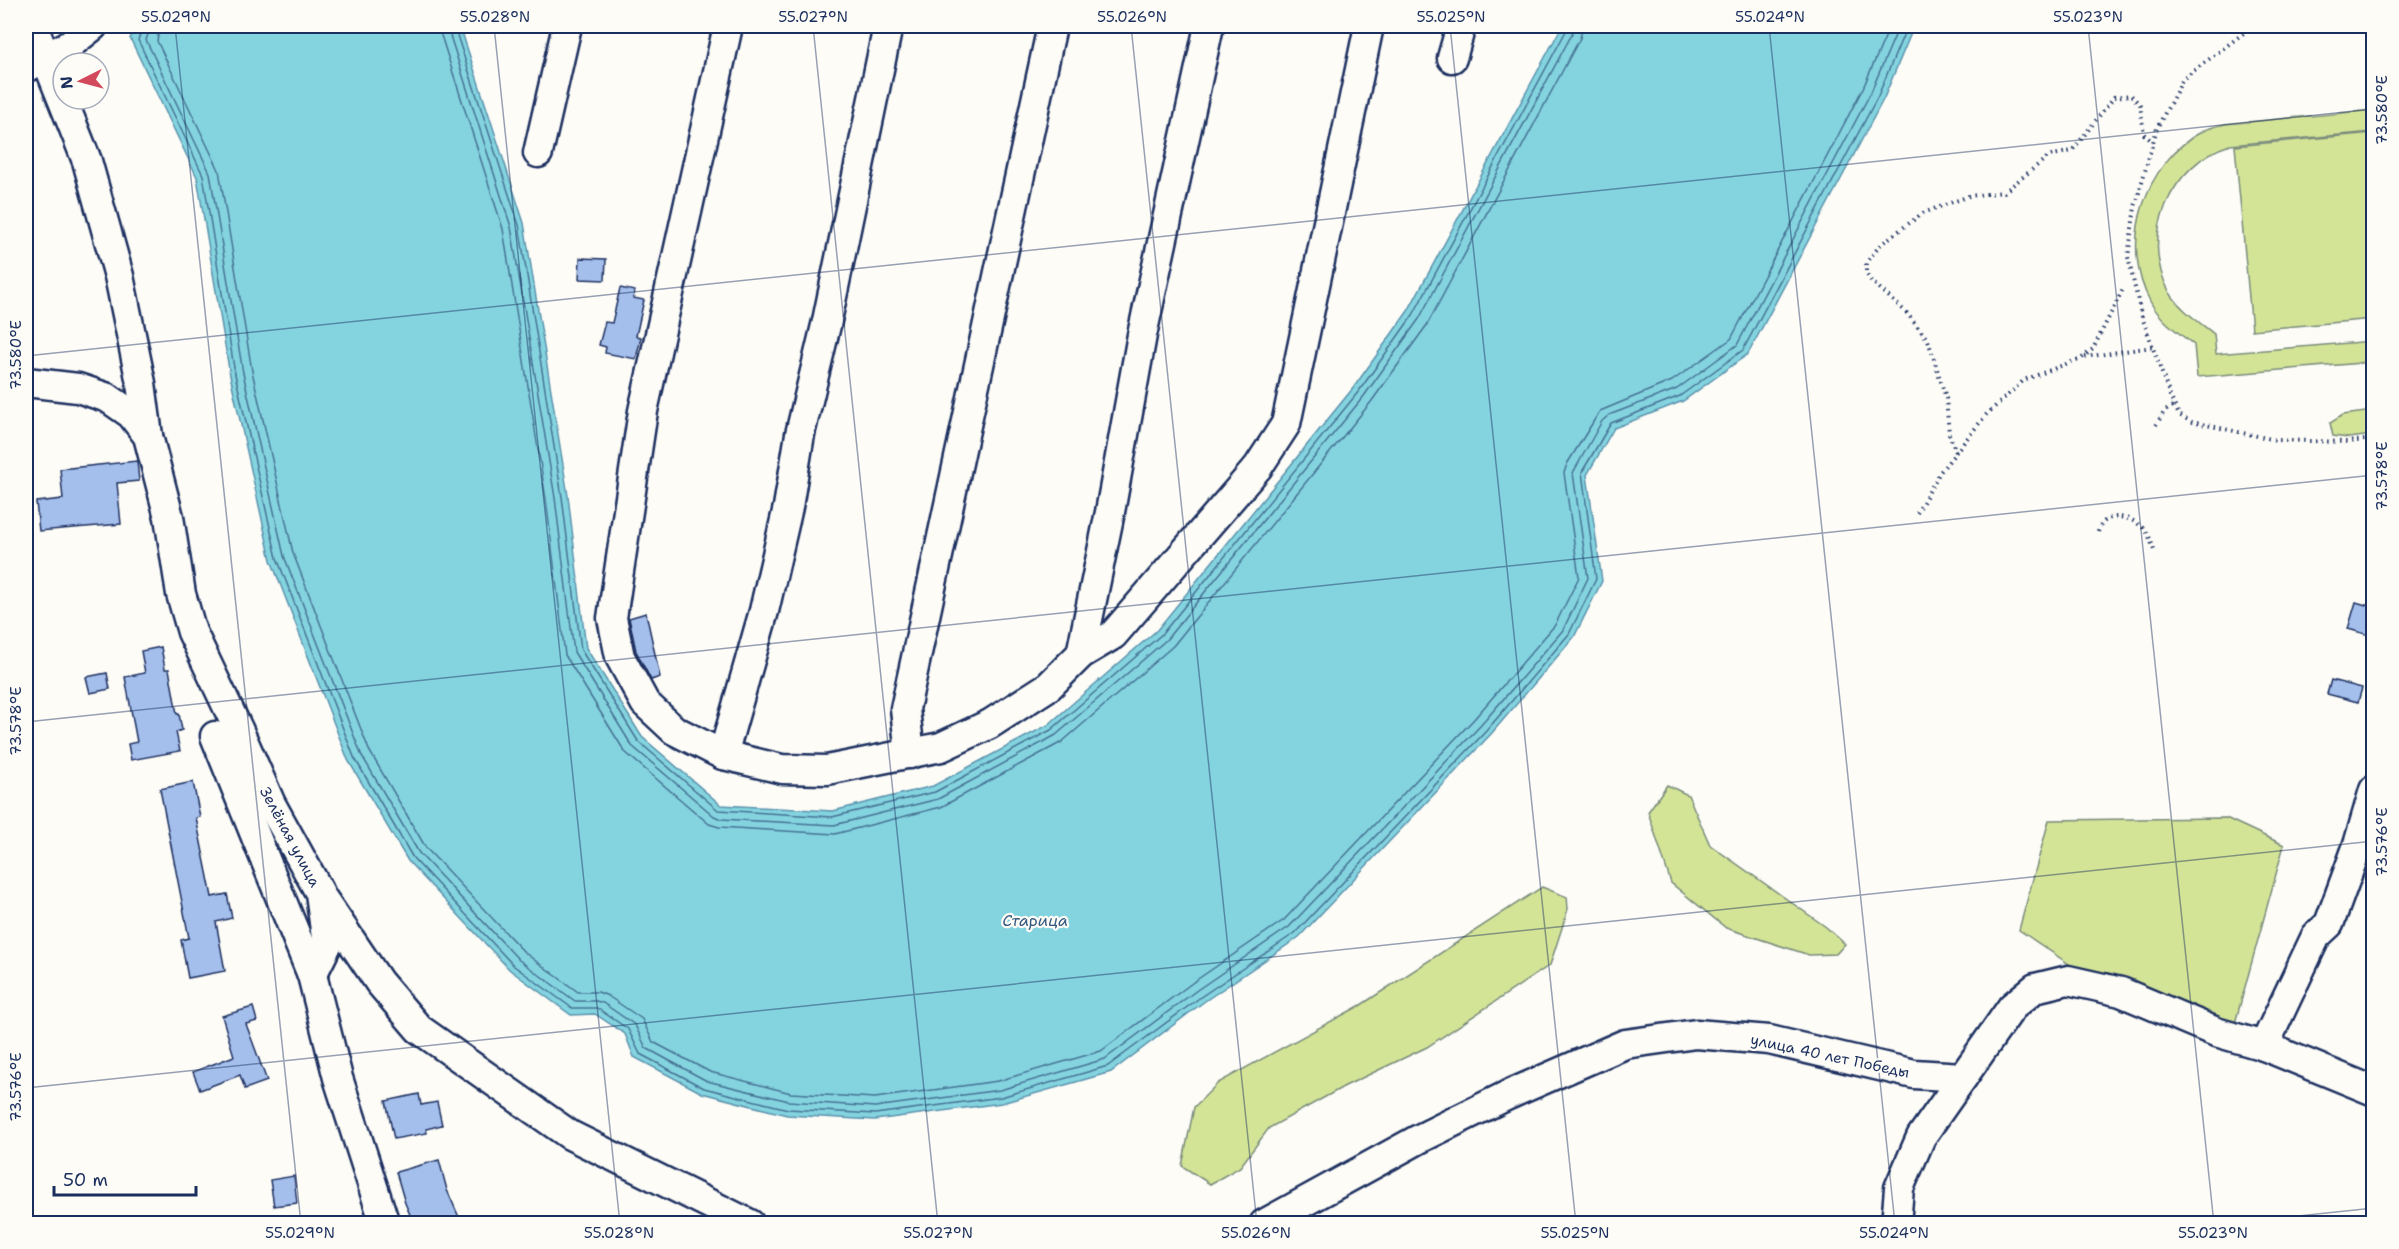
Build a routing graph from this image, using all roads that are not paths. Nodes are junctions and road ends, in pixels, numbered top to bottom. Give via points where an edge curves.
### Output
1 (33, 26) edge
2 (93, 26) edge
3 (567, 26) edge
4 (728, 26) edge
5 (888, 26) edge
6 (1052, 26) edge
7 (1209, 26) edge
8 (1369, 26) edge
9 (1461, 26) edge
10 (1452, 58) dead end
11 (35, 63) edge
12 (538, 153) dead end
13 (26, 382) edge
14 (148, 436) junction
15 (1081, 654) junction
16 (214, 736) dead end
17 (910, 754) junction
18 (723, 755) junction
19 (2373, 790) edge
20 (2366, 848) edge
21 (320, 893) junction
22 (312, 975) junction
23 (2264, 1046) junction
24 (1963, 1077) junction
25 (2373, 1091) edge
26 (385, 1224) edge
27 (750, 1224) edge
28 (1264, 1224) edge
29 (1896, 1224) edge

1 - 11 street, Зелёная улица
2 - 11 street via 69,45
3 - 12 street
4 - 18 street via 643,411 612,618 620,657 645,703 674,730
5 - 18 street via 788,507 764,611
6 - 17 street via 905,709
7 - 15 street via 1142,335
8 - 15 street via 1286,424 1258,467 1113,635
9 - 10 street
11 - 14 street, Зелёная улица via 87,161 119,276
13 - 14 street via 78,388 108,398 131,414
14 - 21 street, Зелёная улица via 192,632 271,804
15 - 17 street via 1049,686 990,724 941,747
16 - 22 street
17 - 18 street via 827,770 782,769
19 - 20 street
20 - 23 street via 2329,924 2316,936
21 - 22 street, Зелёная улица via 327,945
21 - 27 street via 379,982 419,1029 570,1135
22 - 26 street via 338,1078
23 - 24 street via 2216,1032 2121,992 2068,980 2035,988 2012,1007
23 - 25 street
24 - 28 street, улица 40 лет Победы via 1914,1074 1759,1040 1696,1034 1625,1044 1419,1139
24 - 29 street via 1921,1137 1899,1188

